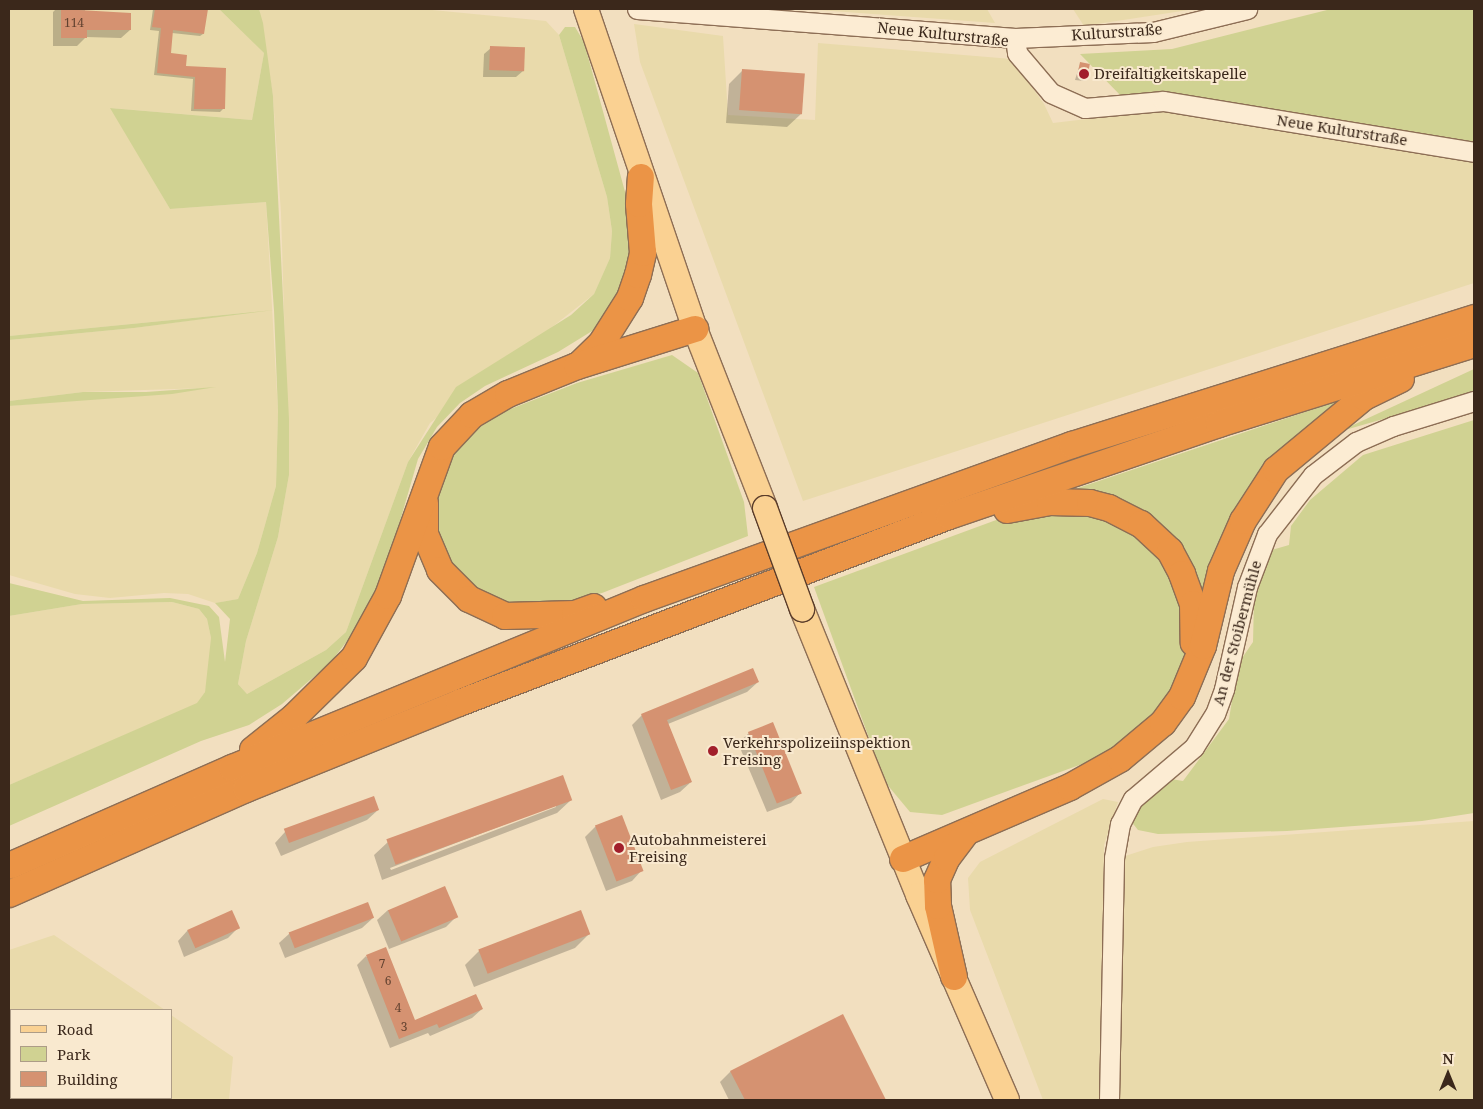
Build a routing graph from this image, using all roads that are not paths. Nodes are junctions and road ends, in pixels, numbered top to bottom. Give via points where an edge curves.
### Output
1 (586, 9) edge
2 (642, 9) edge
3 (1247, 9) edge
4 (1015, 38) junction
5 (1474, 152) edge
6 (641, 177) junction
7 (1474, 318) edge
8 (695, 330) junction
9 (1474, 344) edge
10 (1474, 353) edge
11 (577, 366) junction
12 (1474, 401) edge
13 (424, 490) junction
14 (949, 516) junction
15 (644, 599) junction
16 (1194, 664) junction
17 (232, 768) junction
18 (965, 834) junction
19 (903, 859) junction
20 (9, 866) edge
21 (9, 894) edge
22 (954, 977) junction
23 (1007, 1100) edge
24 (1109, 1100) edge

1 - 6 main road
2 - 4 street, Neue Kulturstraße
3 - 4 street, Kulturstraße via 1153,32
4 - 5 street, Neue Kulturstraße via 1017,53 1051,93 1085,108 1163,102
6 - 8 main road
6 - 11 highway via 638,204 643,253 638,276 630,298 601,344
7 - 15 highway via 1072,445
8 - 11 highway
8 - 19 main road, bridge via 802,610
9 - 14 highway via 1219,424
10 - 16 highway via 1408,376 1364,397 1276,470 1243,520 1221,571 1203,646
11 - 13 highway via 508,394 472,415 442,447
12 - 24 street, An der Stoibermühle via 1392,426 1356,442 1313,476 1267,534 1247,587 1224,689 1215,714 1185,757 1133,799 1123,815 1116,837
13 - 15 highway via 425,534 436,561 440,570 469,599 505,616 575,614 618,599
13 - 17 highway via 388,596 354,658 294,717
14 - 16 highway via 980,517 1025,506 1070,502 1109,508 1141,524 1170,551 1182,574 1193,604
14 - 21 highway via 450,706 246,790
15 - 17 highway
16 - 18 highway via 1182,697 1163,723 1120,759 1070,787
17 - 20 highway
18 - 19 highway
18 - 22 highway via 947,858 937,880 938,906
19 - 22 main road
22 - 23 main road

